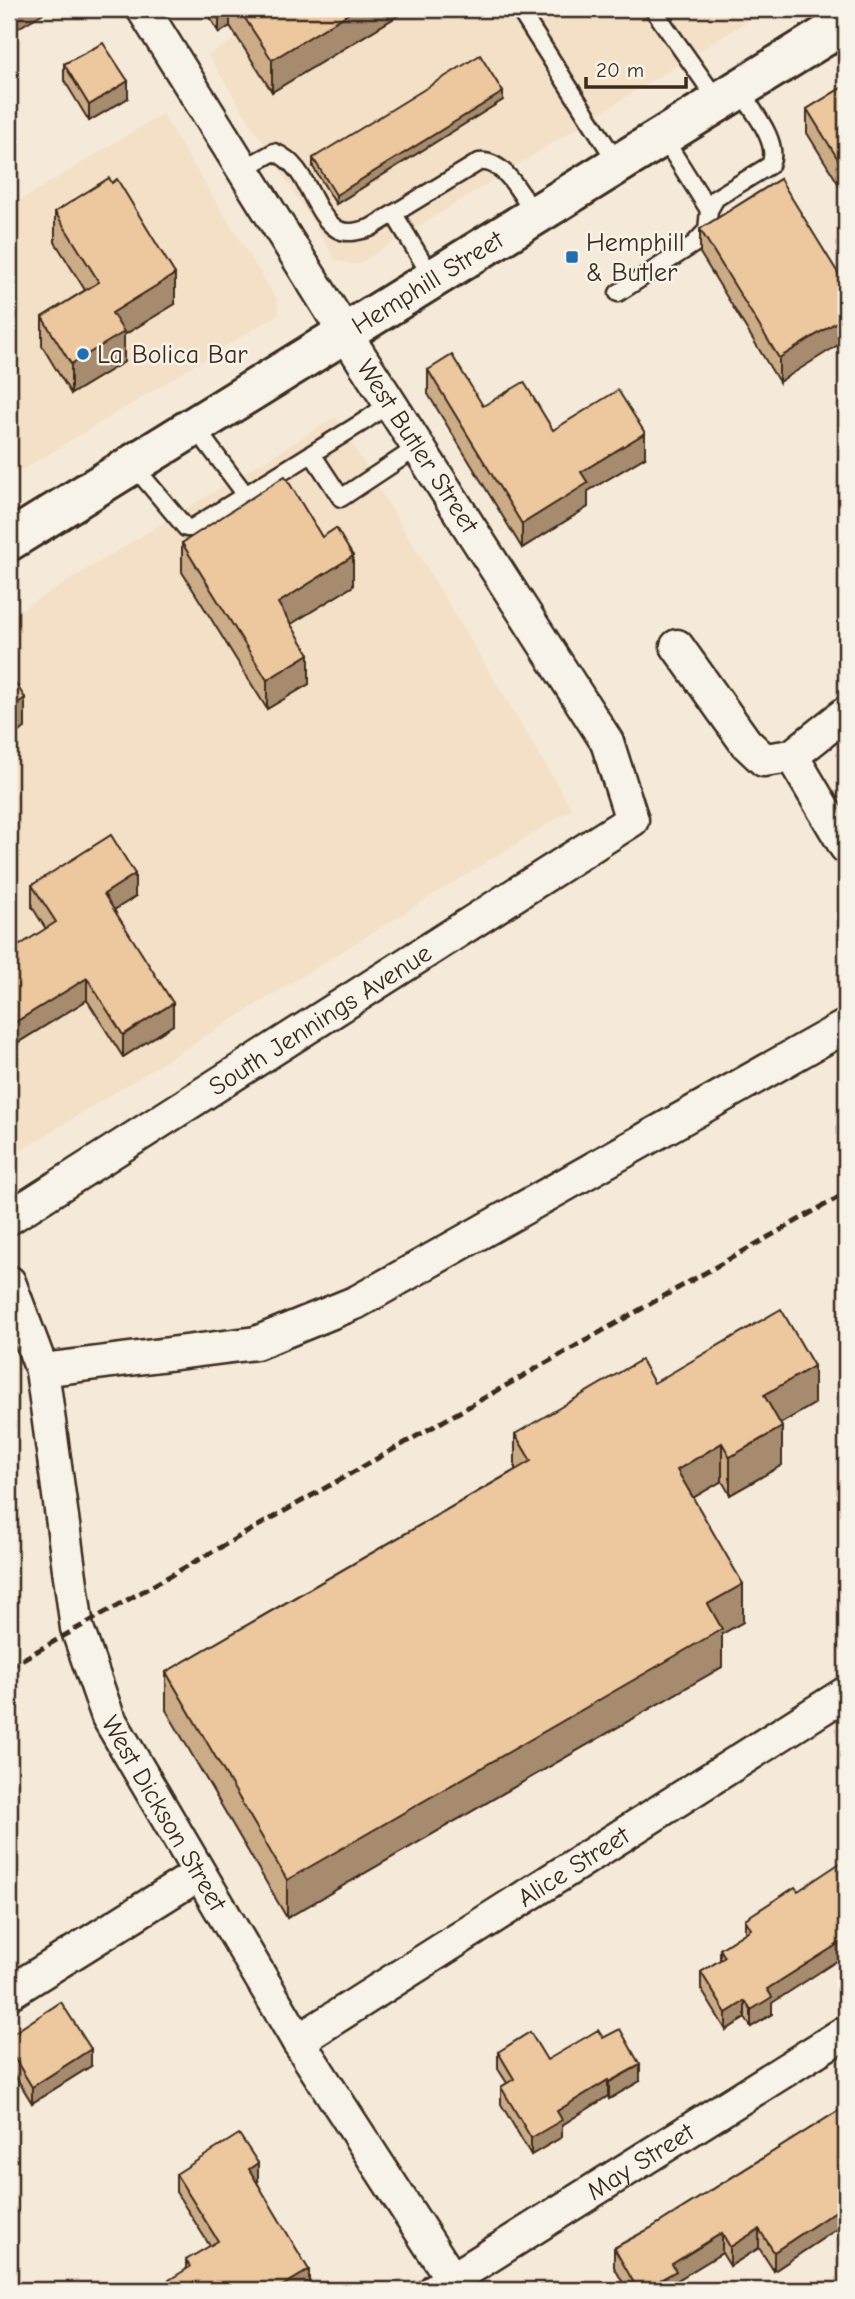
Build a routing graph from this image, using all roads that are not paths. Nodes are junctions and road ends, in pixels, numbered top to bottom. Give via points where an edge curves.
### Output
1 (143, 9) edge
2 (519, 9) edge
3 (653, 9) edge
4 (846, 23) edge
5 (729, 96) junction
6 (663, 137) junction
7 (618, 164) junction
8 (243, 169) junction
9 (709, 210) junction
10 (394, 214) junction
11 (535, 215) junction
12 (433, 279) junction
13 (618, 293) dead end
14 (345, 333) junction
15 (390, 403) junction
16 (194, 426) junction
17 (418, 447) junction
18 (312, 454) junction
19 (132, 464) junction
20 (246, 495) junction
21 (9, 541) edge
22 (677, 646) dead end
23 (846, 713) edge
24 (792, 756) junction
25 (632, 820) joint
26 (846, 847) edge
27 (846, 1026) edge
28 (9, 1218) edge
29 (9, 1282) edge
30 (42, 1370) junction
31 (846, 1693) edge
32 (199, 1874) junction
33 (9, 1993) edge
34 (846, 2032) edge
35 (298, 2041) junction
36 (448, 2286) edge

1 - 8 street, West Butler Street
2 - 7 lane
3 - 5 lane
4 - 5 main road, Hemphill Street
5 - 6 main road, Hemphill Street
5 - 9 lane via 773,145 774,157 770,165 716,198
6 - 7 main road, Hemphill Street
6 - 9 lane
7 - 11 main road, Hemphill Street
8 - 10 lane via 274,152 284,156 338,229 354,233
8 - 14 street, West Butler Street
9 - 13 lane via 707,230 694,244
10 - 11 lane via 479,162 489,161 499,166
10 - 12 lane
11 - 12 main road, Hemphill Street
12 - 14 main road, Hemphill Street
14 - 15 street, West Butler Street
14 - 16 main road, Hemphill Street
15 - 17 street, West Butler Street
15 - 18 lane
16 - 19 main road, Hemphill Street
16 - 20 lane
17 - 18 lane via 341,498
17 - 25 street, West Butler Street via 607,742
18 - 20 lane
19 - 20 lane via 186,528
19 - 21 main road, Hemphill Street
22 - 24 street via 746,743 764,760
23 - 24 street
24 - 26 street
25 - 28 street, South Jennings Avenue
27 - 30 street via 357,1302 256,1343
29 - 30 street, West Dickson Street
30 - 32 street, West Dickson Street via 77,1628 108,1717
31 - 35 street, Alice Street
32 - 33 street
32 - 35 street, West Dickson Street
34 - 36 street, May Street
35 - 36 street, West Dickson Street

